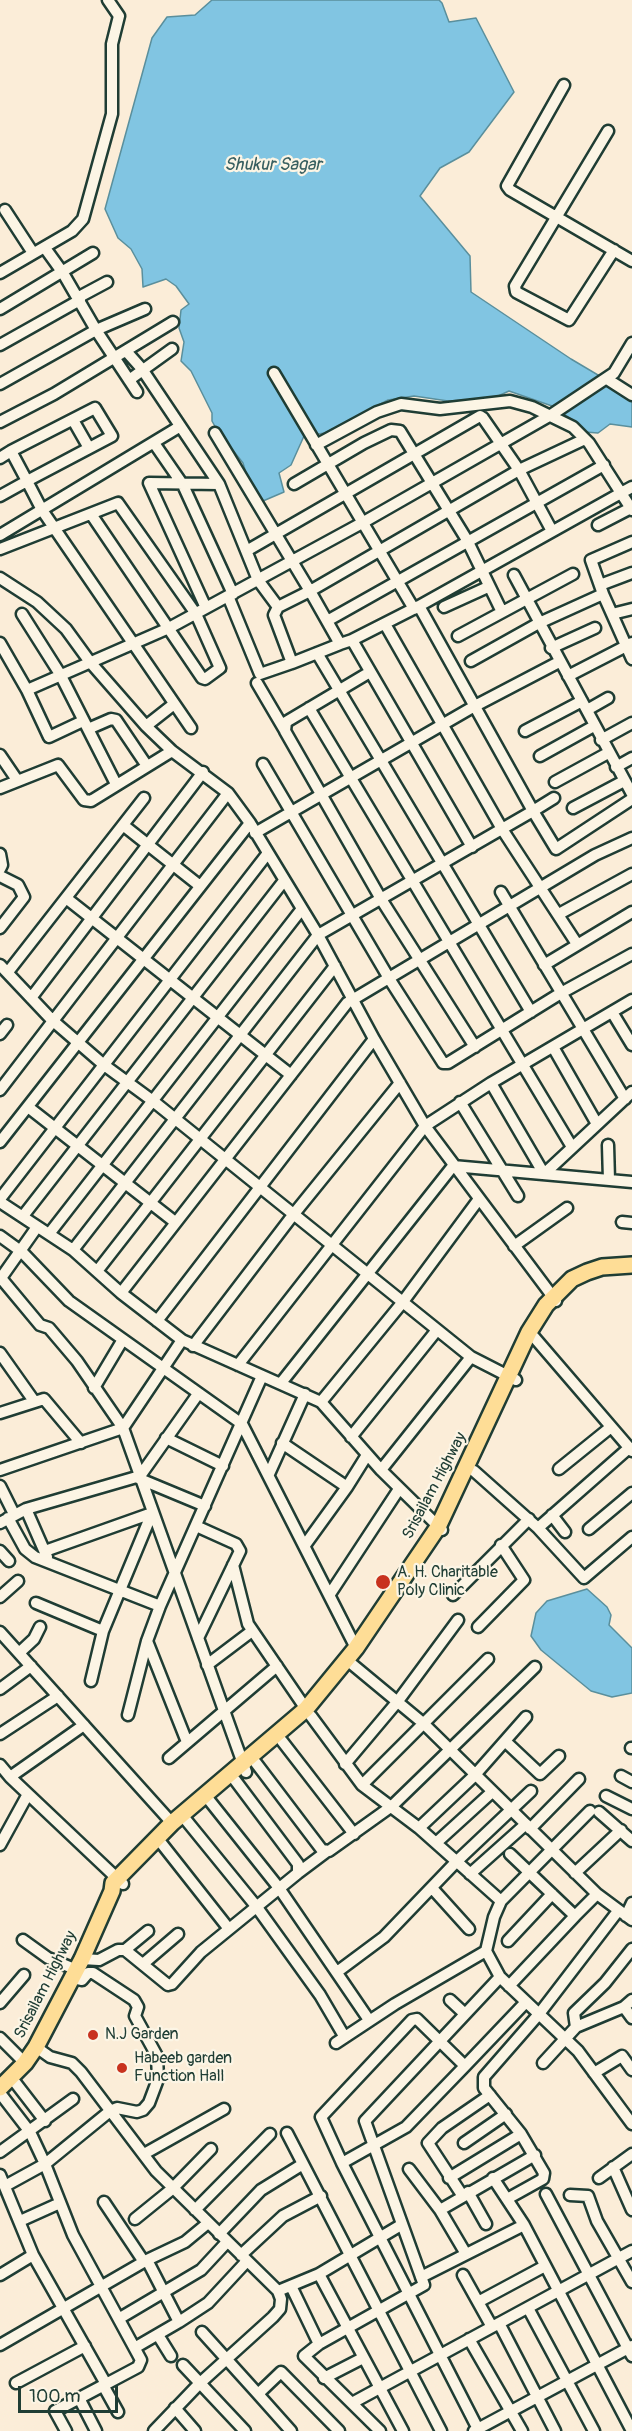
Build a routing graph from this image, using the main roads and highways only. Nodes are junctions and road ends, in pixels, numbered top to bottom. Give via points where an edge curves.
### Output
1 (632, 1265) edge
2 (632, 1271) edge
3 (554, 1299) junction
4 (512, 1378) junction
5 (440, 1529) junction
6 (308, 1713) junction
7 (245, 1770) junction
8 (179, 1821) junction
9 (118, 1885) junction
10 (6, 2083) edge

1 - 3 highway, Srisailam Highway via 587,1272 572,1280
2 - 3 highway, Srisailam Highway via 595,1274
3 - 4 highway, Srisailam Highway
3 - 4 highway, Srisailam Highway via 530,1332
4 - 5 highway, Srisailam Highway
4 - 5 highway, Srisailam Highway via 474,1471
5 - 6 highway, Srisailam Highway via 352,1658
6 - 7 highway, Srisailam Highway
6 - 7 highway, Srisailam Highway via 282,1741
7 - 8 highway, Srisailam Highway
7 - 8 highway, Srisailam Highway
8 - 9 highway, Srisailam Highway
8 - 9 highway, Srisailam Highway via 162,1844
9 - 10 highway, Srisailam Highway via 36,2047

